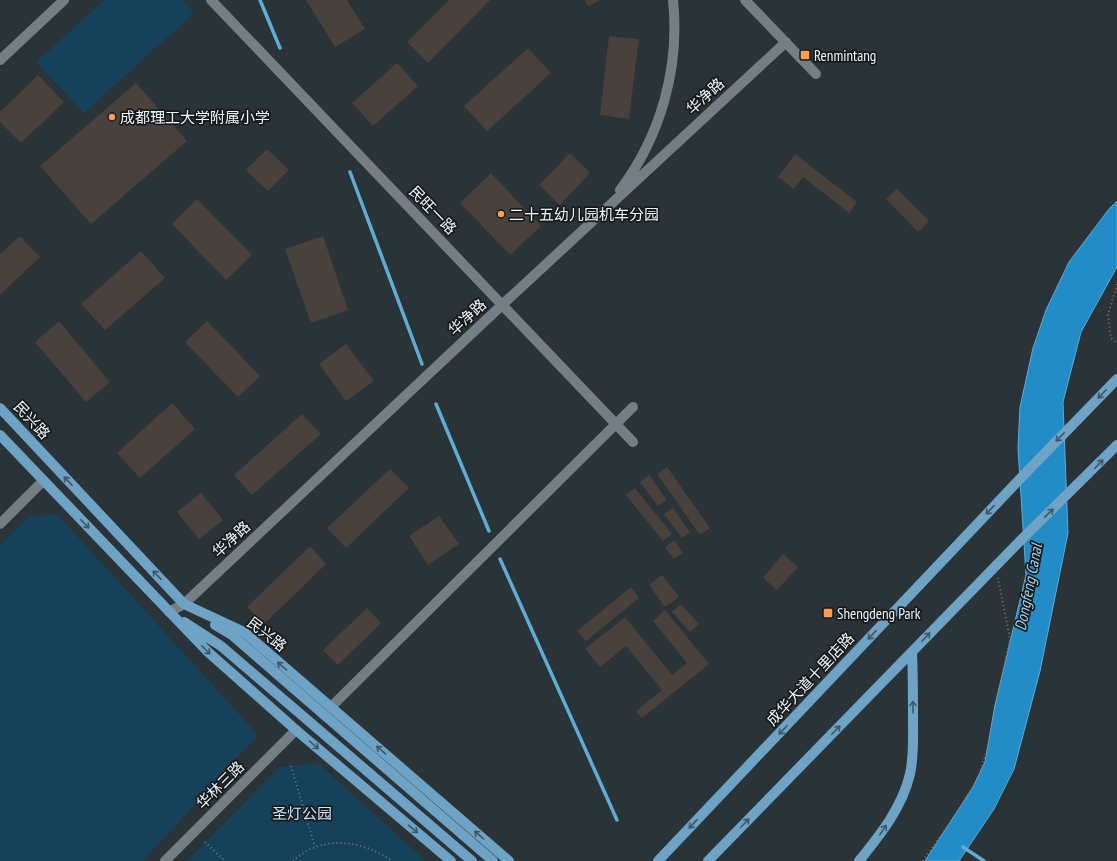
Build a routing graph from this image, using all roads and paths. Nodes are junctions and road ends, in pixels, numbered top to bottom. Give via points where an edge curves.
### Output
1 (64, 0) edge
2 (211, 0) edge
3 (673, 0) edge
4 (745, 0) edge
5 (786, 42) junction
6 (0, 60) edge
7 (816, 74) dead end
8 (607, 207) junction
9 (1117, 284) edge
10 (502, 305) junction
11 (1117, 343) edge
12 (1117, 379) edge
13 (632, 407) dead end
14 (0, 408) edge
15 (616, 424) junction
16 (0, 435) edge
17 (633, 442) dead end
18 (1117, 445) edge
19 (44, 481) junction
20 (0, 524) edge
21 (995, 567) junction
22 (184, 604) junction
23 (169, 612) junction
24 (912, 652) junction
25 (1001, 682) junction
26 (1032, 688) dead end
27 (331, 707) junction
28 (296, 730) junction
29 (291, 766) dead end
30 (206, 842) dead end
31 (315, 847) junction
32 (165, 861) edge
33 (225, 861) edge
34 (293, 861) edge
35 (392, 861) edge
36 (451, 861) edge
37 (472, 861) edge
38 (492, 861) edge
39 (509, 861) edge
40 (658, 861) edge
41 (708, 861) edge
42 (859, 861) edge
43 (923, 861) edge

1 - 6 street
2 - 10 street, 民旺一路
3 - 8 street via 673,58 667,92 657,125 625,184
4 - 5 street
5 - 7 street
5 - 8 street, 华净路
8 - 10 street, 华净路
9 - 11 path via 1108,315 1111,338
10 - 15 street, 民旺一路
10 - 22 street, 华净路
12 -> 40 main road, 成华大道十里店路
13 - 15 street
22 -> 14 main road, 民兴路
15 - 17 street, 民旺一路
15 - 27 street
16 - 19 main road
21 -> 18 main road
19 - 20 street
19 -> 23 main road
24 -> 21 main road
21 - 25 path via 1010,639
22 - 23 street, 华净路
27 -> 22 main road, 民兴路 via 244,632
22 - 38 main road, 民兴路 via 232,636
23 -> 28 main road via 208,652
23 - 37 main road via 221,646
41 -> 24 main road
42 -> 24 main road via 892,816 910,775 913,752
25 - 26 path
25 - 43 path via 990,740 978,779
39 -> 27 main road, 民兴路
28 - 32 street, 华林三路
28 -> 36 main road
29 - 31 path
30 - 33 path
31 - 34 path via 300,854
31 - 35 path via 340,842 355,844 382,854

